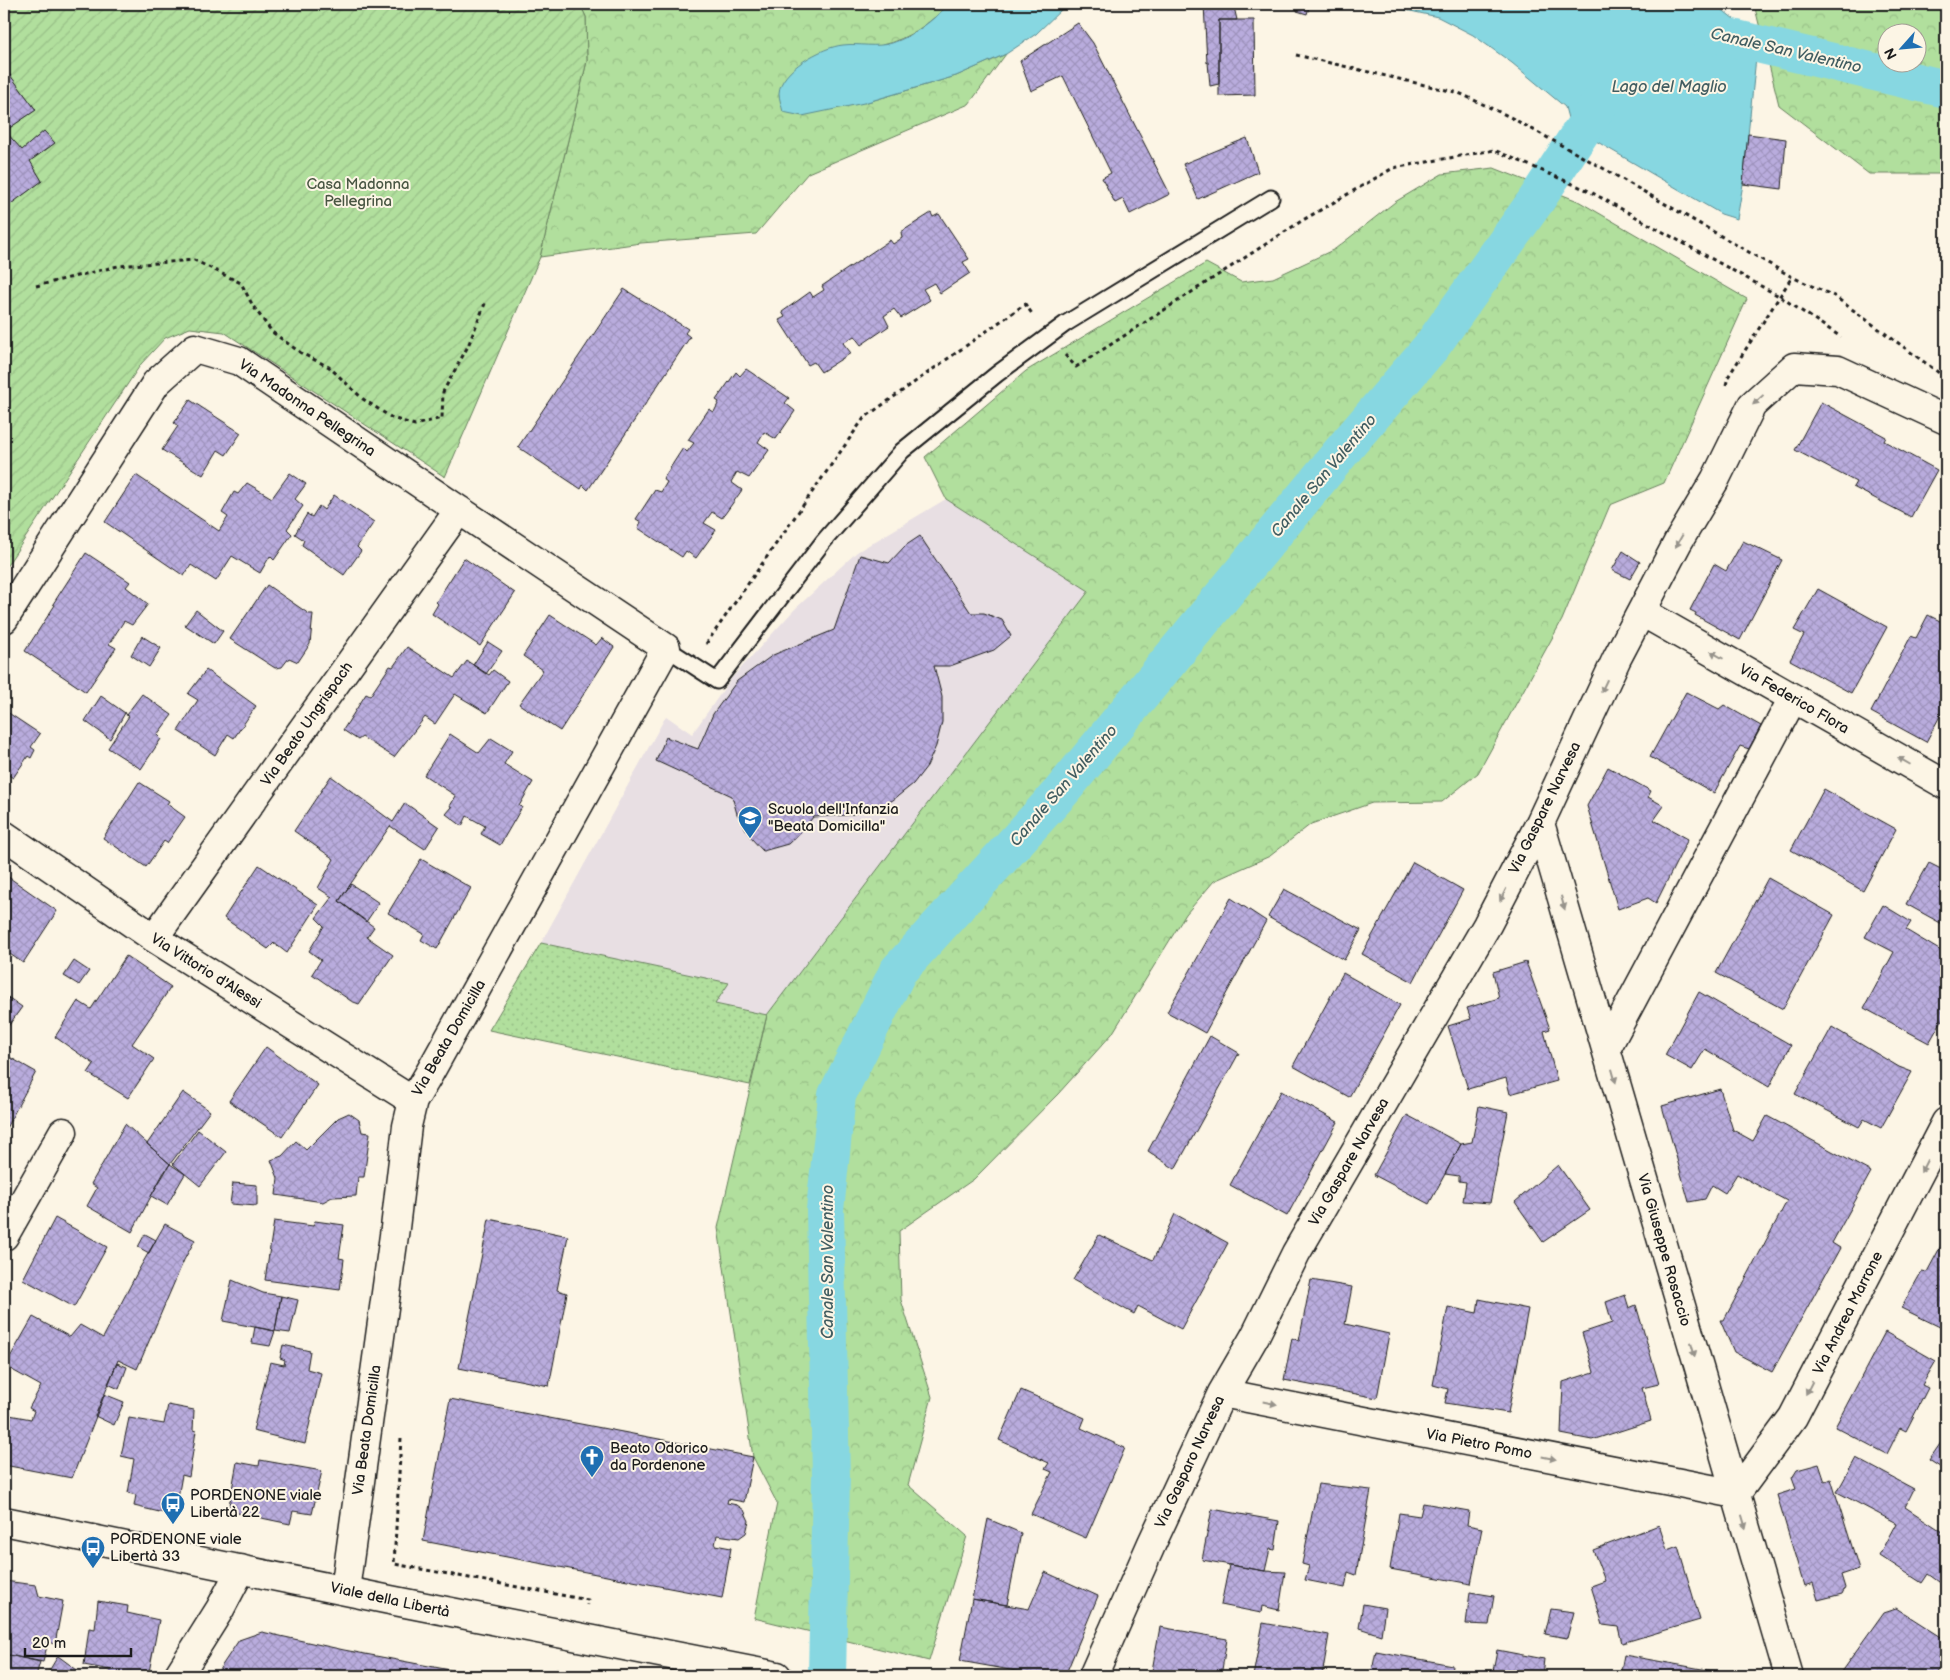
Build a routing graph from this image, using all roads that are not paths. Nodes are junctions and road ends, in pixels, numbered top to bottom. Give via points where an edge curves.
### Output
1 (1271, 198) dead end
2 (1946, 420) edge
3 (459, 510) junction
4 (1642, 612) junction
5 (4, 619) edge
6 (666, 648) junction
7 (1793, 698) junction
8 (1946, 785) edge
9 (1540, 823) junction
10 (4, 835) edge
11 (154, 938) junction
12 (1606, 1049) junction
13 (413, 1101) junction
14 (1946, 1122) edge
15 (63, 1132) dead end
16 (4, 1236) edge
17 (1296, 1253) joint
18 (1222, 1393) junction
19 (1736, 1494) junction
20 (4, 1521) edge
21 (241, 1568) junction
22 (345, 1590) junction
23 (178, 1676) edge
24 (777, 1676) edge
25 (1093, 1676) edge
26 (1789, 1676) edge

1 - 6 lane via 1049,335 902,452 823,542 717,681
2 -> 4 street, Via Gaspare Narvesa via 1838,370 1794,367 1752,405 1715,480
3 - 5 street, Via Madonna Pellegrina via 239,361 196,348 156,383
3 - 6 street, Via Madonna Pellegrina
3 - 11 street, Via Beato Ungrispach
7 -> 4 street, Via Federico Flora
4 -> 9 street, Via Gaspare Narvesa
6 - 13 street, Via Beata Domicilla
8 -> 7 street, Via Federico Flora
7 - 12 street
9 -> 12 street, Via Giuseppe Rosaccio
9 -> 17 street, Via Gaspare Narvesa via 1487,925
10 - 11 street, Via Vittorio d'Alessi
11 - 13 street, Via Vittorio d'Alessi
12 -> 19 street, Via Giuseppe Rosaccio
13 - 22 street, Via Beata Domicilla
14 -> 19 street, Via Andrea Marrone via 1793,1417
15 - 16 street
17 - 18 street, Via Gasparo Narvesa
18 -> 19 street, Via Pietro Pomo
18 - 25 street, Via Gasparo Narvesa
19 -> 26 street, Via Giuseppe Rosaccio
20 - 21 street, Viale della Libertà
21 - 22 street, Viale della Libertà
21 - 23 street via 220,1610
22 - 24 street, Viale della Libertà

